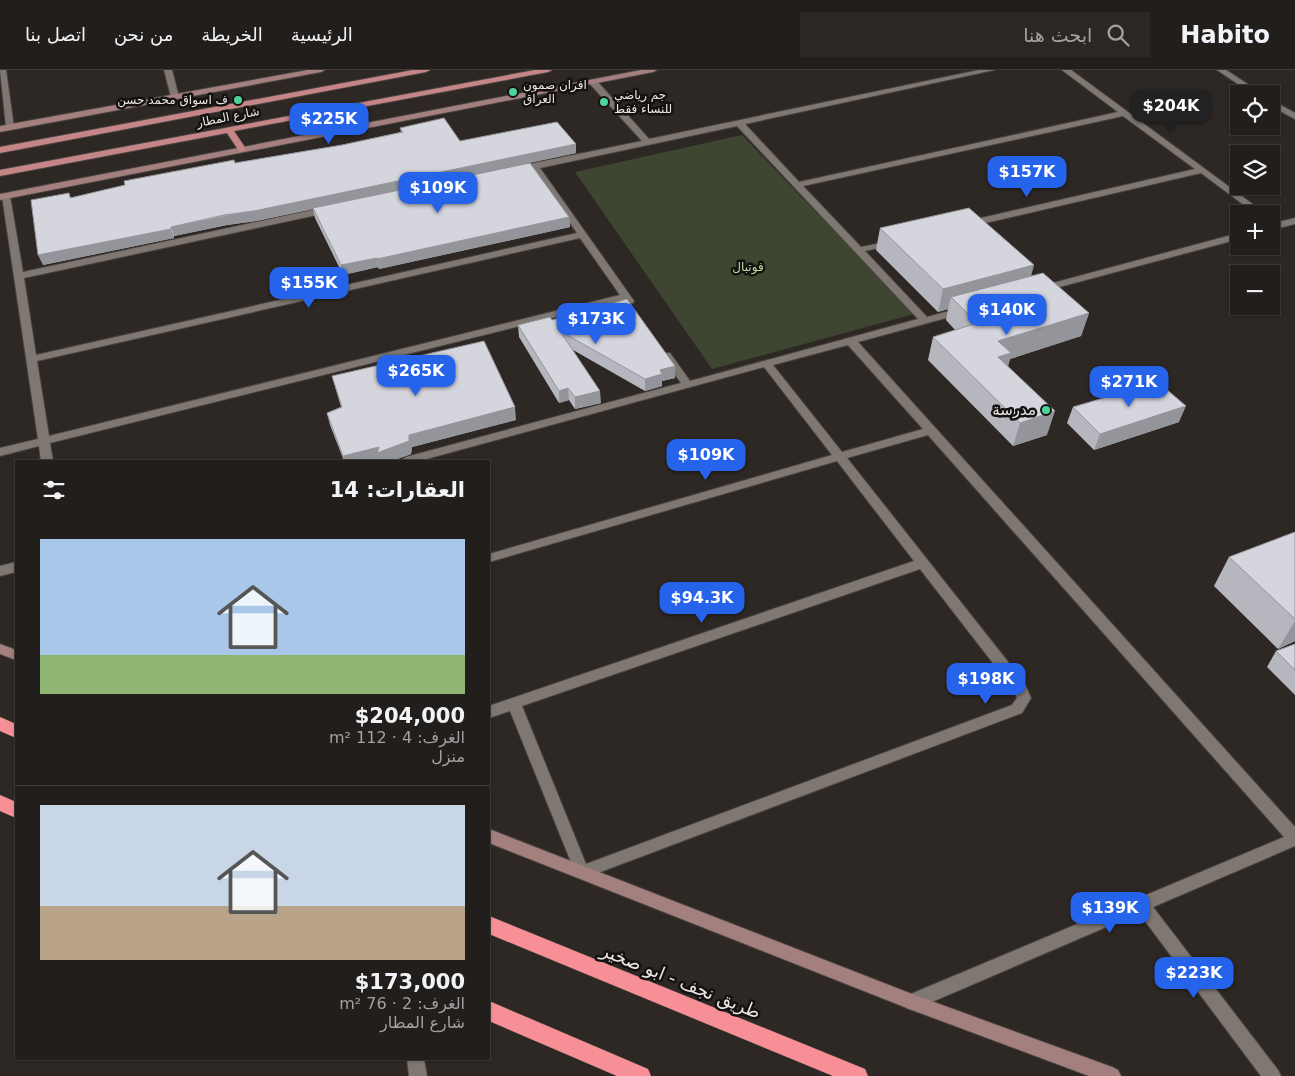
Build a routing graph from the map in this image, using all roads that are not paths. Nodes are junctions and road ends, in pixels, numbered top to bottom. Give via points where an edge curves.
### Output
1 (2, 70) edge
2 (168, 70) edge
3 (321, 70) edge
4 (426, 70) edge
5 (548, 70) edge
6 (653, 70) edge
7 (990, 70) edge
8 (1066, 70) edge
9 (1221, 70) edge
10 (406, 72) edge
11 (593, 82) junction
12 (1244, 85) edge
13 (175, 96) junction
14 (1280, 108) edge
15 (1124, 113) junction
16 (1295, 117) edge
17 (739, 123) junction
18 (10, 127) junction
19 (0, 129) edge
20 (229, 130) junction
21 (647, 142) junction
22 (242, 149) junction
23 (0, 150) edge
24 (534, 166) junction
25 (1202, 170) junction
26 (505, 172) edge
27 (0, 173) edge
28 (797, 185) junction
29 (3, 197) edge
30 (1250, 205) edge
31 (339, 208) edge
32 (1295, 221) edge
33 (1280, 223) edge
34 (954, 228) edge
35 (582, 235) junction
36 (1230, 238) edge
37 (906, 239) edge
38 (859, 250) junction
39 (18, 276) junction
40 (1030, 292) edge
41 (625, 297) junction
42 (973, 308) edge
43 (637, 313) edge
44 (925, 321) junction
45 (851, 341) junction
46 (659, 345) edge
47 (31, 359) junction
48 (767, 364) junction
49 (688, 385) junction
50 (931, 430) junction
51 (44, 441) junction
52 (0, 452) edge
53 (839, 456) junction
54 (47, 460) edge
55 (410, 460) edge
56 (490, 558) edge
57 (923, 563) junction
58 (15, 567) edge
59 (0, 571) edge
60 (0, 649) edge
61 (15, 655) edge
62 (514, 704) junction
63 (490, 712) edge
64 (0, 724) edge
65 (15, 731) edge
66 (0, 803) edge
67 (15, 810) edge
68 (490, 836) edge
69 (1295, 839) edge
70 (582, 872) junction
71 (1142, 904) junction
72 (490, 925) edge
73 (912, 1002) junction
74 (490, 1011) edge
75 (416, 1060) edge
76 (418, 1076) edge
77 (641, 1076) edge
78 (858, 1076) edge
79 (1112, 1076) edge
80 (1272, 1076) edge

1 - 18 street
2 - 13 street
3 - 13 street
4 - 10 main road, شارع المطار
5 - 20 main road, شارع المطار
6 - 11 street
7 - 17 street
8 - 15 street
9 - 12 street
10 - 23 main road, شارع المطار
11 - 21 street
11 - 22 street
13 - 18 street
14 - 16 street
15 - 25 street
15 - 28 street
17 - 21 street
17 - 28 street
18 - 19 street
20 - 22 main road
20 - 27 main road, شارع المطار
21 - 24 street
22 - 29 street
24 - 26 street
24 - 35 street
25 - 30 street
25 - 34 street
28 - 38 street
29 - 39 street
31 - 39 street
32 - 33 street
35 - 41 street
35 - 47 street
36 - 40 street
37 - 38 street
38 - 44 street
39 - 47 street
41 - 43 street
41 - 51 street
42 - 44 street
44 - 45 street
45 - 48 street
45 - 50 street
46 - 49 street
47 - 51 street
48 - 49 street
48 - 53 street
49 - 55 street
50 - 53 street
50 - 69 street
51 - 52 street
51 - 54 street
53 - 56 street
53 - 57 street
57 - 62 street
57 - 70 street via 1023,692 1024,698 1017,709
58 - 59 street
60 - 61 street
62 - 63 street
62 - 70 street
64 - 65 highway
66 - 67 highway
68 - 70 street
69 - 71 street
70 - 73 street
71 - 73 street
71 - 80 street
72 - 78 highway, طريق نجف - ابو صخير
73 - 79 street
74 - 77 highway
75 - 76 street

